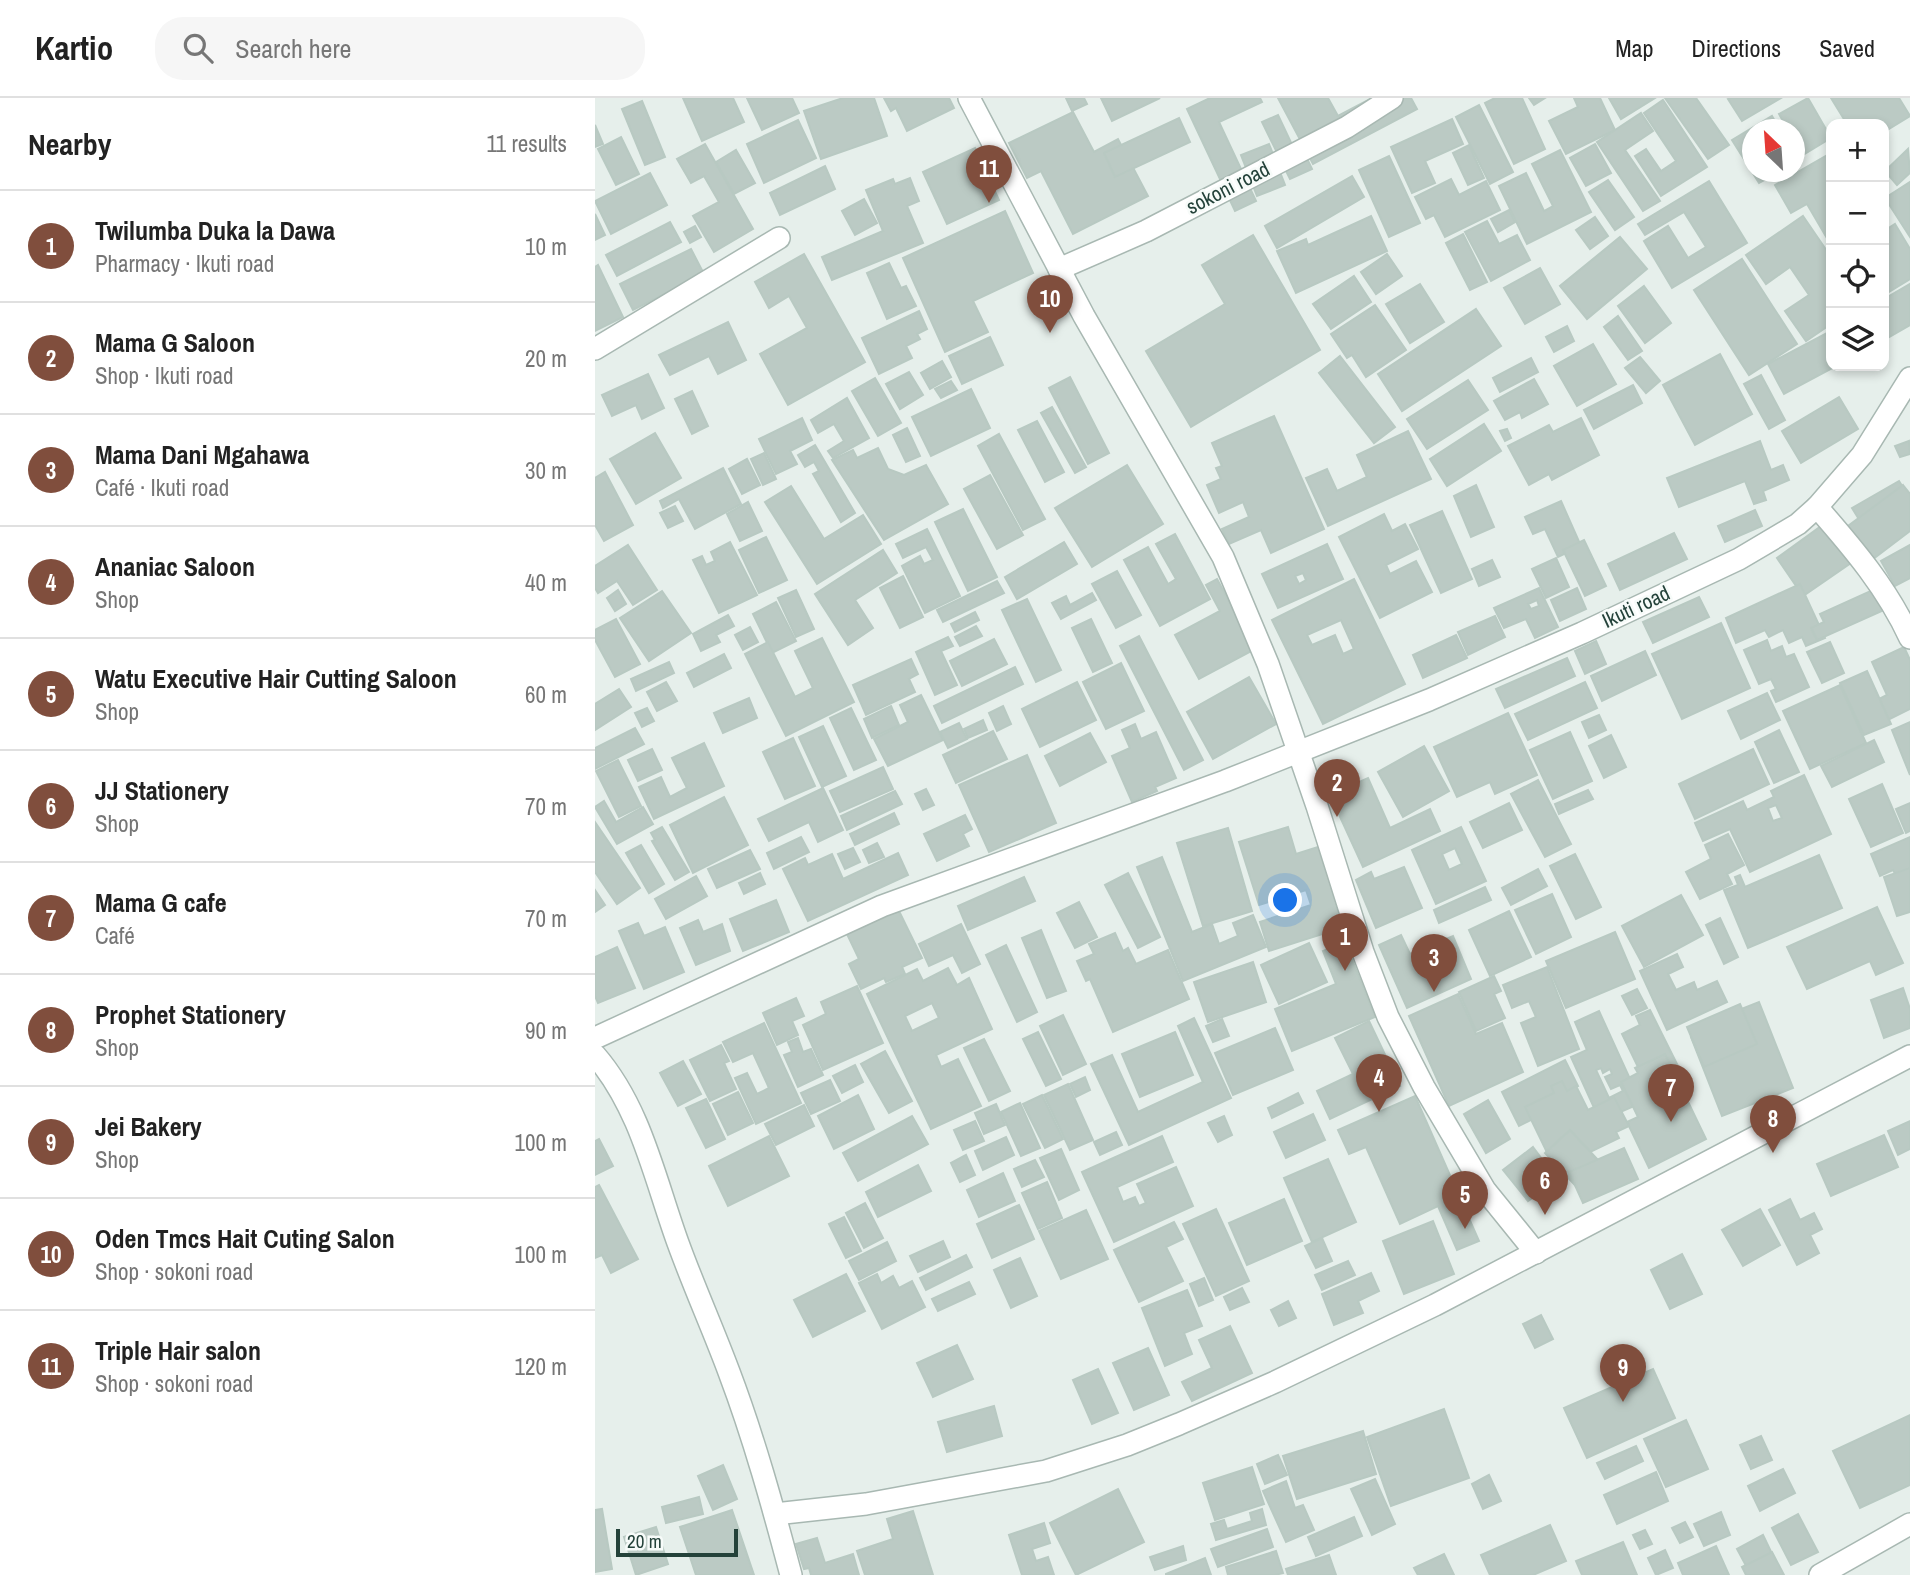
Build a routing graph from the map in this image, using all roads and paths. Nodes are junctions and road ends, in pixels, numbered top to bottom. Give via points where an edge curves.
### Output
1 (969, 98) edge
2 (1392, 98) edge
3 (779, 238) dead end
4 (1059, 269) junction
5 (595, 349) edge
6 (1910, 378) edge
7 (1817, 507) junction
8 (1910, 638) edge
9 (1299, 753) junction
10 (595, 1038) edge
11 (595, 1055) edge
12 (1910, 1056) edge
13 (1536, 1253) junction
14 (775, 1514) junction
15 (1910, 1524) edge
16 (791, 1575) edge
17 (1820, 1575) edge

1 - 4 street
2 - 4 street, sokoni road via 1347,127
3 - 5 street
4 - 9 street via 1223,557
6 - 7 street, Ikuti road via 1862,455
7 - 8 street via 1884,589
7 - 9 street, Ikuti road via 1779,536 1689,583
9 - 10 street, Ikuti road via 926,888
9 - 13 street via 1388,1017 1485,1190
11 - 14 street via 634,1117 730,1375
12 - 13 street
13 - 14 street via 1287,1376 1127,1445 1040,1472 866,1504
14 - 16 street
15 - 17 street

